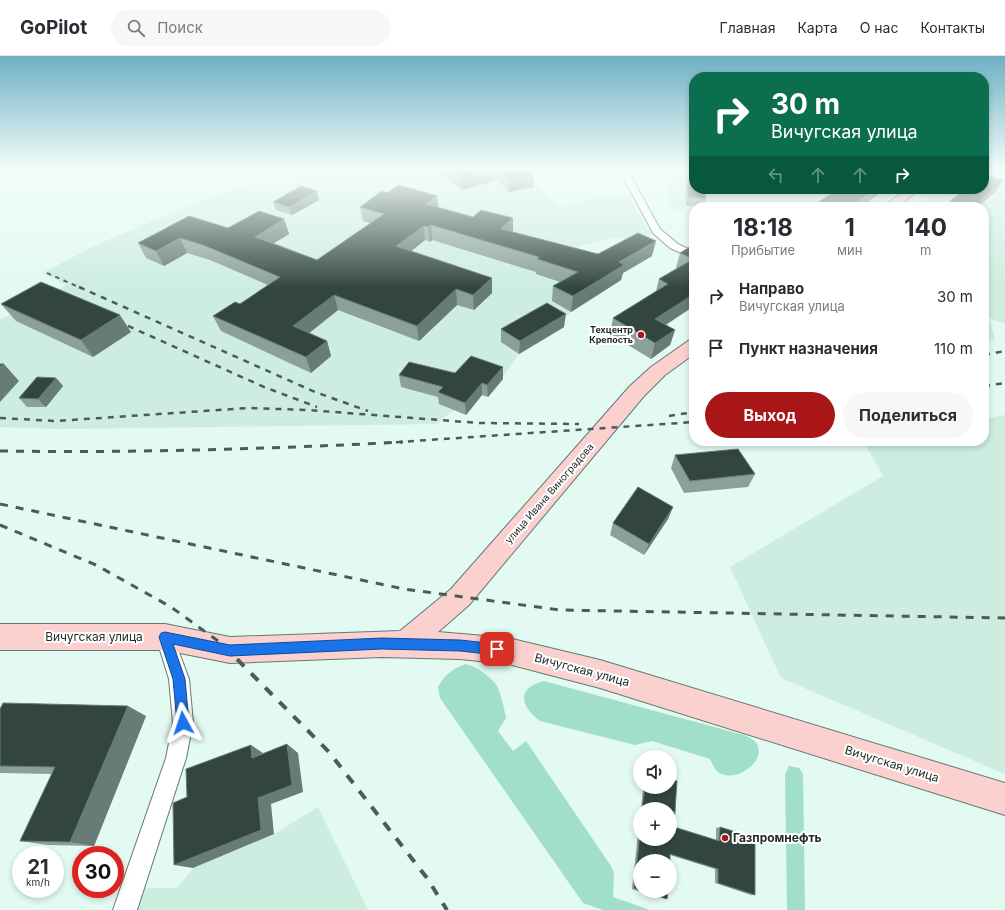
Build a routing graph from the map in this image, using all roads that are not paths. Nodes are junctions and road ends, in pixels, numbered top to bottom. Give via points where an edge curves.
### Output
1 (644, 209) edge
2 (689, 254) edge
3 (689, 349) edge
4 (0, 637) edge
5 (165, 637) junction
6 (405, 644) junction
7 (1005, 798) edge
8 (124, 910) edge

1 - 2 street via 656,231 674,246
3 - 6 main road, улица Ивана Виноградова via 658,371 637,391 460,597
4 - 5 main road, Вичугская улица
5 - 6 main road, Вичугская улица via 230,650
5 - 8 street via 179,679 183,723 170,778
6 - 7 main road, Вичугская улица via 486,648 538,657

